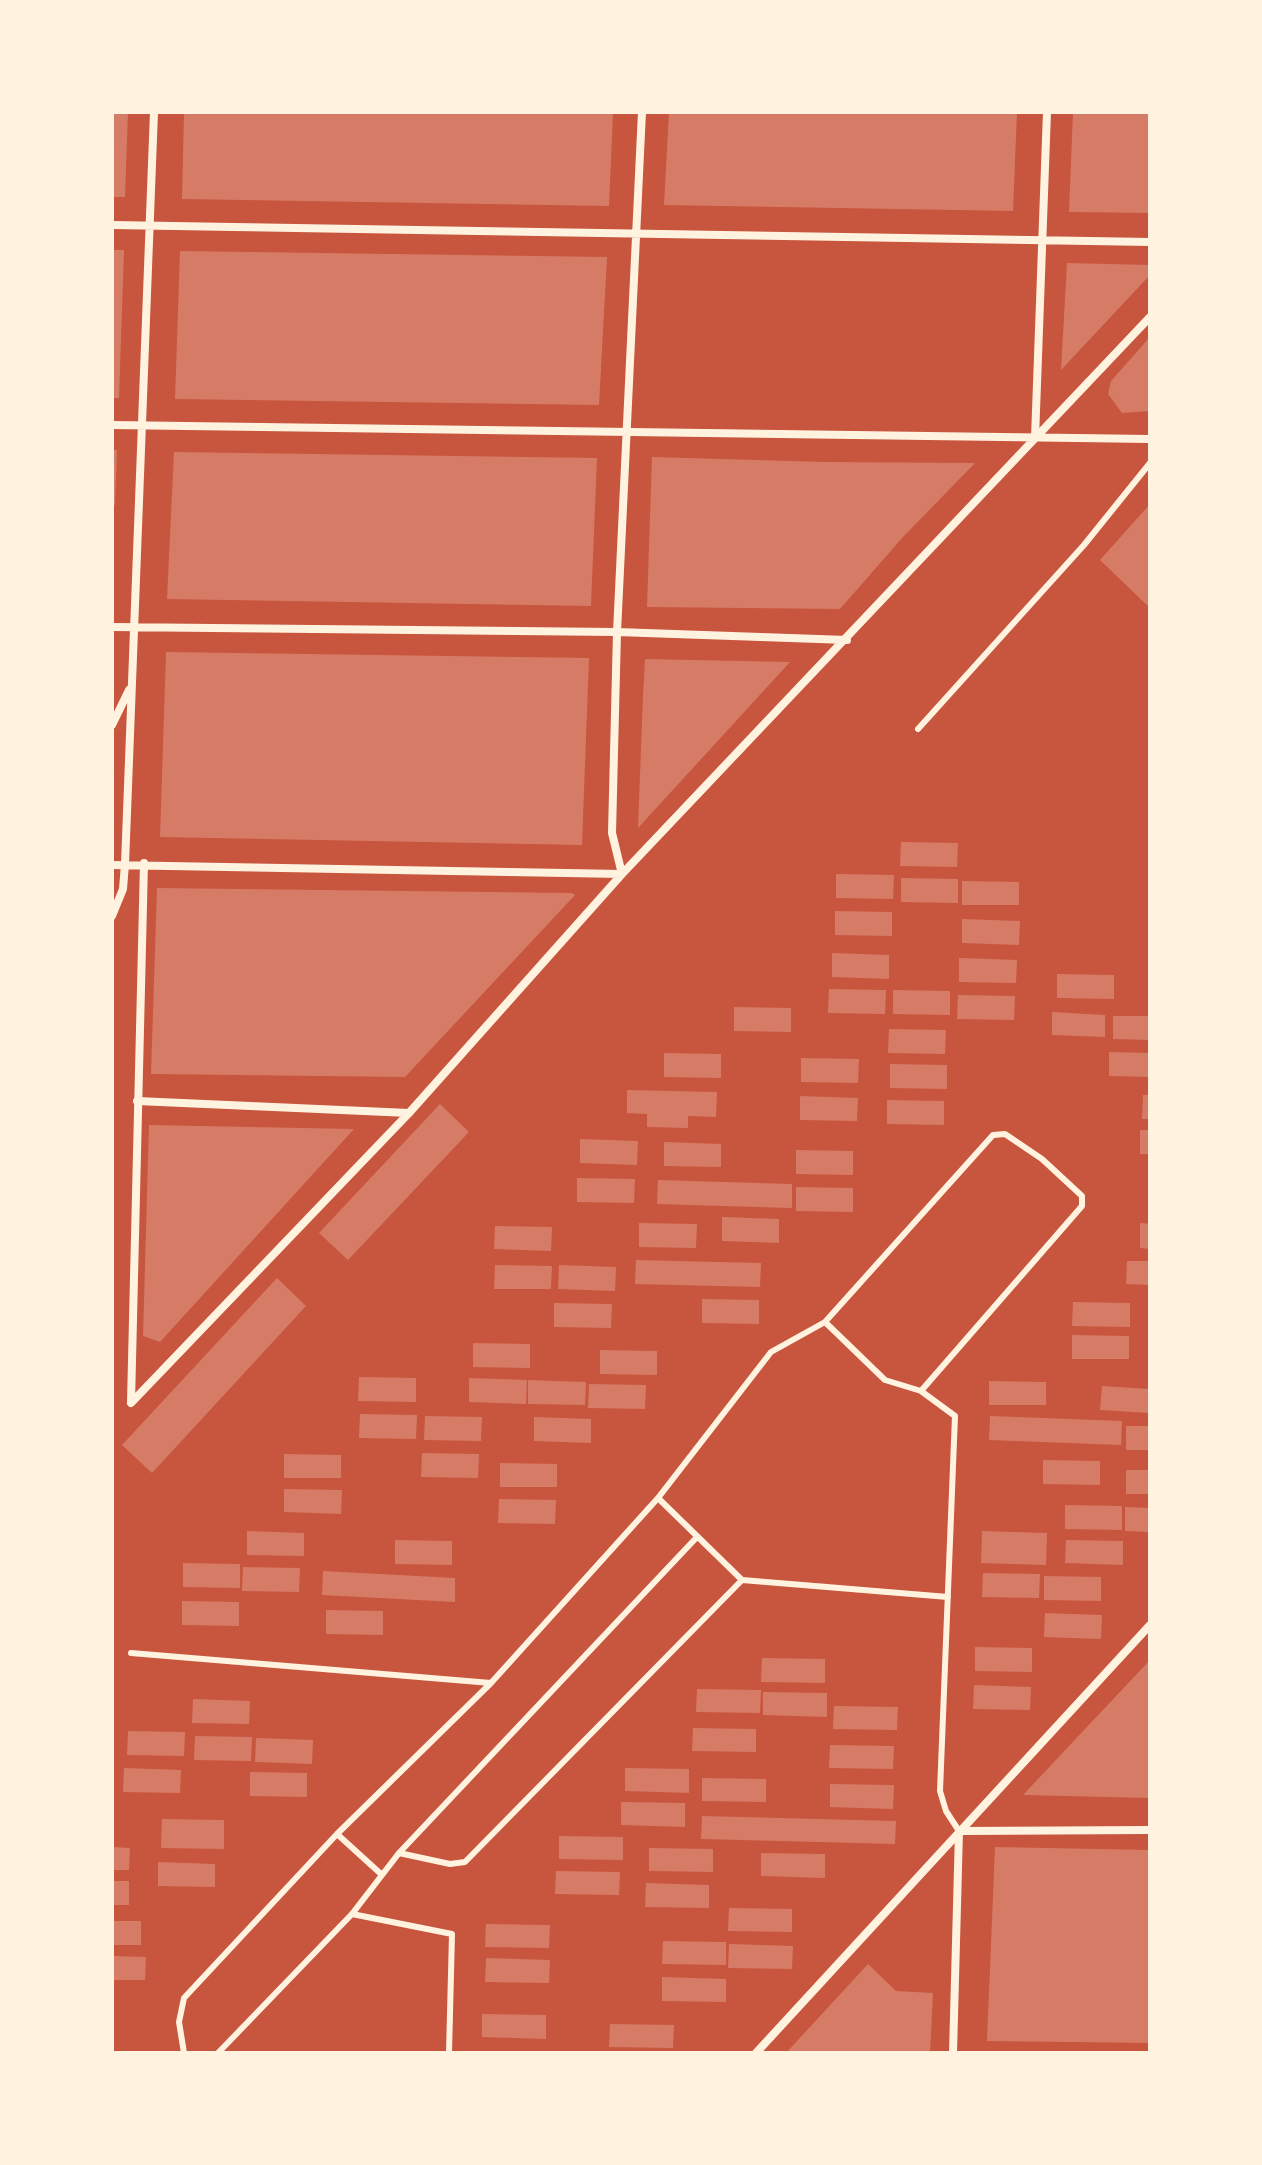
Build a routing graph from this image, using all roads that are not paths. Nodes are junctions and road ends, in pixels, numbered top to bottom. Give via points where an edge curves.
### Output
1 (154, 112) edge
2 (642, 112) edge
3 (1047, 112) edge
4 (112, 225) edge
5 (149, 226) junction
6 (638, 231) junction
7 (1042, 240) junction
8 (1150, 242) edge
9 (1150, 317) edge
10 (112, 425) edge
11 (144, 425) junction
12 (627, 432) junction
13 (1035, 438) junction
14 (1150, 439) edge
15 (1150, 463) edge
16 (112, 627) edge
17 (137, 628) junction
18 (617, 632) junction
19 (847, 640) junction
20 (131, 685) junction
21 (112, 725) edge
22 (918, 729) dead end
23 (144, 863) junction
24 (125, 864) junction
25 (112, 865) edge
26 (622, 874) junction
27 (112, 916) edge
28 (137, 1101) junction
29 (409, 1113) junction
30 (825, 1322) junction
31 (921, 1391) junction
32 (658, 1498) junction
33 (697, 1537) junction
34 (742, 1580) junction
35 (948, 1597) junction
36 (1150, 1625) edge
37 (131, 1653) dead end
38 (491, 1683) junction
39 (1150, 1830) edge
40 (959, 1831) junction
41 (337, 1834) junction
42 (399, 1853) junction
43 (381, 1874) junction
44 (352, 1914) junction
45 (184, 2053) edge
46 (218, 2053) edge
47 (449, 2053) edge
48 (756, 2053) edge
49 (953, 2053) edge

1 - 5 street
2 - 6 street
3 - 7 street
4 - 5 street
5 - 6 street
5 - 11 street
6 - 7 street
6 - 12 street
7 - 8 street
7 - 13 street
9 - 13 street
10 - 11 street
11 - 12 street
11 - 17 street
12 - 13 street
12 - 18 street
13 - 14 street
13 - 19 street
15 - 22 lane via 1084,545
16 - 17 street
17 - 18 street
17 - 20 street
18 - 19 street
18 - 26 street via 612,833
19 - 26 street
20 - 21 street
20 - 24 street
23 - 24 street
23 - 26 street
23 - 28 street
24 - 25 street
24 - 27 street via 123,889
26 - 29 street
28 - 29 street
28 - 29 street via 131,1403
30 - 31 lane via 885,1380
30 - 31 lane via 993,1135 1005,1134 1042,1159 1082,1196 1082,1206
30 - 32 lane via 771,1352
31 - 35 lane via 951,1411 956,1422
32 - 33 lane
32 - 38 lane
33 - 34 lane
33 - 42 lane
34 - 35 lane
34 - 42 lane via 465,1862 450,1864
35 - 40 lane via 940,1791
36 - 40 street
37 - 38 lane
38 - 41 lane
39 - 40 street
40 - 48 street
40 - 49 street
41 - 43 lane
41 - 45 lane via 184,1998 179,2022
42 - 43 lane
43 - 44 lane
44 - 46 lane
44 - 47 lane via 452,1934

